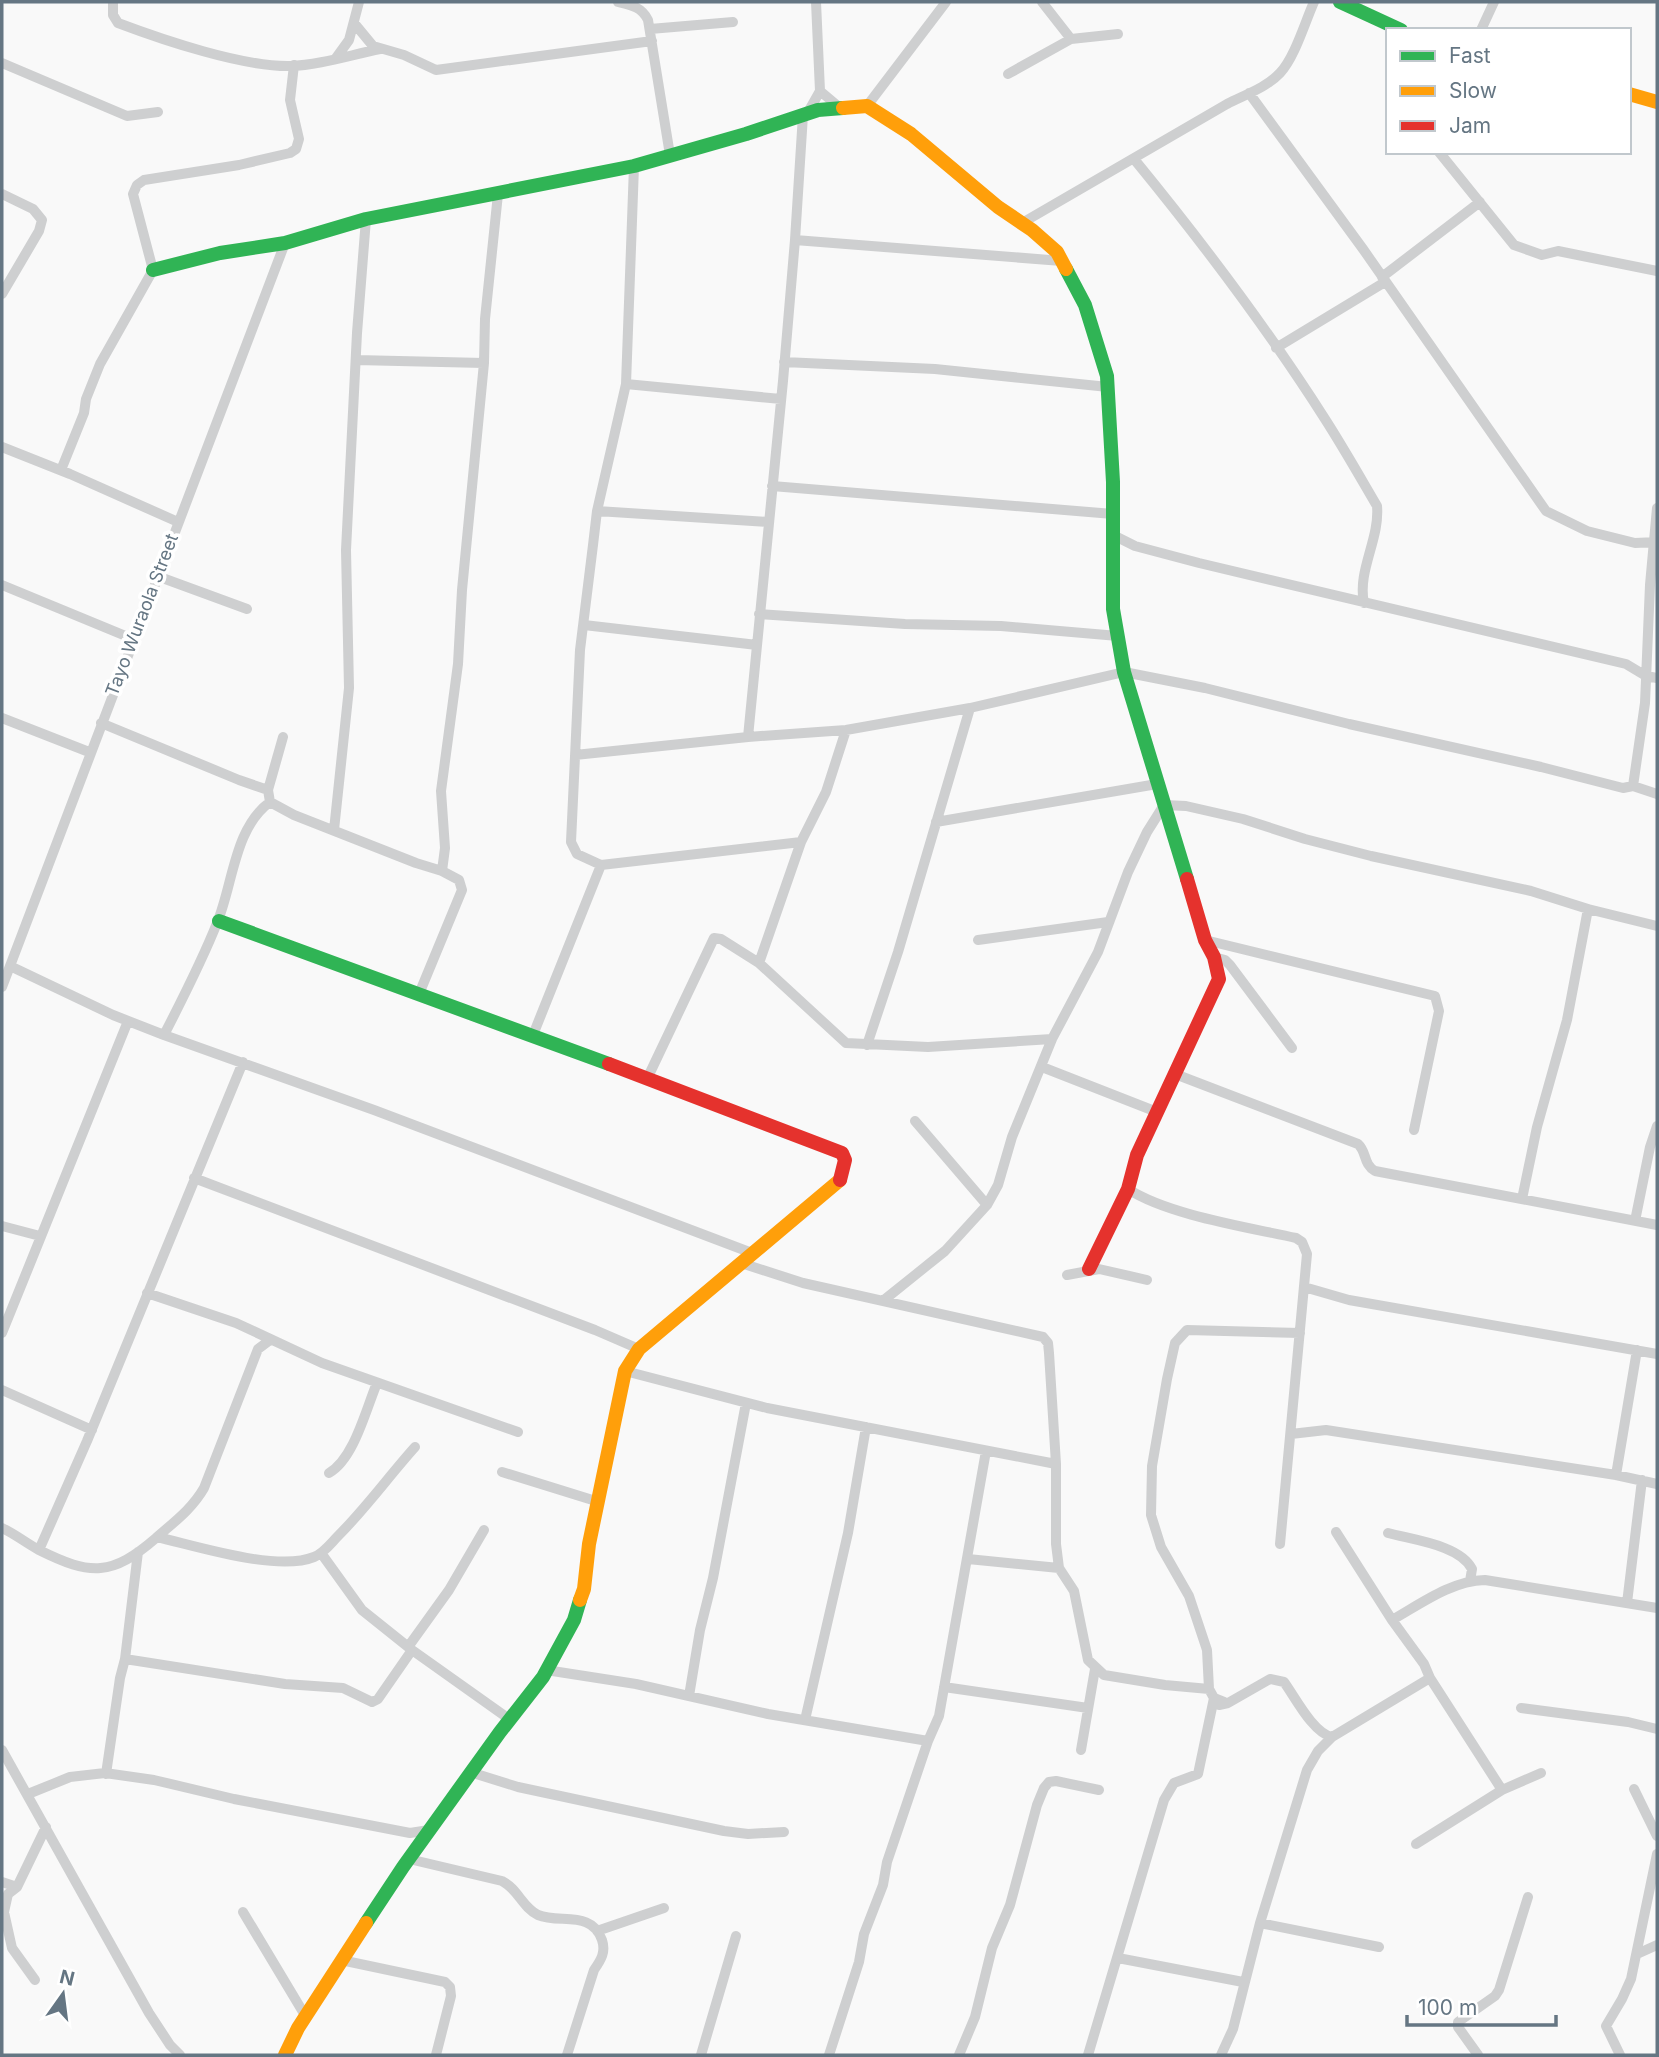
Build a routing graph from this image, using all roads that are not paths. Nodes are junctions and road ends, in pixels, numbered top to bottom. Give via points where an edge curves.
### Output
1 (113, 2) edge
2 (359, 2) edge
3 (618, 2) edge
4 (816, 2) edge
5 (946, 2) edge
6 (1042, 2) edge
7 (1314, 2) edge
8 (1340, 2) edge
9 (1494, 2) edge
10 (733, 22) dead end
11 (354, 23) junction
12 (1397, 28) edge
13 (1482, 28) edge
14 (650, 29) junction
15 (1118, 34) dead end
16 (1071, 39) junction
17 (652, 41) junction
18 (380, 48) junction
19 (336, 58) junction
20 (2, 63) edge
21 (294, 65) junction
22 (1009, 74) dead end
23 (820, 91) junction
24 (1249, 93) junction
25 (1631, 95) edge
26 (1657, 102) edge
27 (867, 106) junction
28 (839, 107) junction
29 (158, 112) dead end
30 (805, 114) junction
31 (1441, 154) edge
32 (670, 155) junction
33 (1134, 159) junction
34 (634, 166) junction
35 (2, 194) edge
36 (498, 194) junction
37 (1480, 202) junction
38 (366, 219) junction
39 (1022, 223) junction
40 (795, 240) junction
41 (285, 243) junction
42 (1062, 261) junction
43 (153, 270) junction
44 (1657, 271) edge
45 (1384, 279) junction
46 (2, 293) edge
47 (1276, 348) junction
48 (356, 360) junction
49 (784, 362) junction
50 (484, 363) junction
51 (626, 383) junction
52 (1108, 387) junction
53 (781, 399) junction
54 (2, 447) edge
55 (61, 470) junction
56 (772, 486) junction
57 (1657, 508) edge
58 (597, 511) junction
59 (1113, 514) junction
60 (178, 522) junction
61 (768, 522) junction
62 (1113, 534) junction
63 (1656, 542) edge
64 (1135, 546) junction
65 (1113, 554) junction
66 (158, 576) junction
67 (2, 585) edge
68 (1361, 590) junction
69 (1347, 599) junction
70 (1364, 603) junction
71 (247, 609) dead end
72 (759, 614) junction
73 (584, 625) junction
74 (1118, 636) junction
75 (133, 639) junction
76 (757, 645) junction
77 (1124, 672) junction
78 (1646, 676) junction
79 (1657, 678) edge
80 (970, 708) junction
81 (2, 718) edge
82 (101, 723) junction
83 (846, 730) junction
84 (283, 737) dead end
85 (748, 737) junction
86 (89, 752) junction
87 (575, 755) junction
88 (1157, 784) junction
89 (1633, 786) junction
90 (268, 790) junction
91 (1657, 794) edge
92 (270, 802) junction
93 (1164, 805) junction
94 (936, 822) junction
95 (334, 830) junction
96 (801, 842) junction
97 (601, 865) junction
98 (442, 871) junction
99 (1588, 909) junction
100 (219, 921) junction
101 (1108, 922) junction
102 (1657, 926) edge
103 (978, 940) dead end
104 (1205, 940) junction
105 (2, 952) edge
106 (1214, 957) junction
107 (11, 962) junction
108 (759, 963) junction
109 (2, 987) edge
110 (419, 994) junction
111 (128, 1021) junction
112 (164, 1035) junction
113 (533, 1035) junction
114 (1052, 1039) junction
115 (867, 1045) junction
116 (1292, 1048) dead end
117 (243, 1062) junction
118 (1042, 1068) junction
119 (1175, 1074) junction
120 (647, 1079) junction
121 (1157, 1112) junction
122 (915, 1121) dead end
123 (1657, 1126) edge
124 (1413, 1130) dead end
125 (194, 1178) junction
126 (1128, 1189) junction
127 (1522, 1199) junction
128 (987, 1205) junction
129 (1635, 1221) junction
130 (1657, 1225) edge
131 (2, 1226) edge
132 (40, 1236) junction
133 (746, 1258) junction
134 (1089, 1269) junction
135 (1067, 1275) dead end
136 (1147, 1280) dead end
137 (1304, 1287) junction
138 (147, 1293) junction
139 (884, 1300) junction
140 (255, 1332) junction
141 (1300, 1333) junction
142 (2, 1334) edge
143 (270, 1340) junction
144 (258, 1349) junction
145 (639, 1349) junction
146 (1637, 1350) junction
147 (1657, 1354) edge
148 (625, 1371) junction
149 (377, 1383) junction
150 (2, 1390) edge
151 (746, 1403) junction
152 (866, 1427) junction
153 (92, 1430) junction
154 (518, 1432) dead end
155 (1292, 1434) junction
156 (415, 1447) dead end
157 (986, 1451) junction
158 (1056, 1464) junction
159 (502, 1472) dead end
160 (329, 1473) dead end
161 (1616, 1475) junction
162 (1642, 1480) junction
163 (1657, 1484) edge
164 (599, 1502) junction
165 (2, 1528) edge
166 (484, 1531) dead end
167 (1336, 1532) dead end
168 (1388, 1533) dead end
169 (157, 1537) junction
170 (1280, 1544) dead end
171 (39, 1550) junction
172 (138, 1552) junction
173 (321, 1553) junction
174 (968, 1559) junction
175 (1059, 1567) junction
176 (1470, 1581) junction
177 (1628, 1603) junction
178 (1657, 1608) edge
179 (1392, 1620) junction
180 (410, 1649) junction
181 (125, 1659) junction
182 (1095, 1669) junction
183 (547, 1670) junction
184 (1430, 1678) junction
185 (944, 1687) junction
186 (689, 1696) junction
187 (1215, 1699) junction
188 (1088, 1708) junction
189 (1521, 1708) dead end
190 (509, 1719) junction
191 (805, 1720) junction
192 (1657, 1729) edge
193 (1332, 1737) junction
194 (928, 1741) junction
195 (2, 1750) edge
196 (1082, 1750) dead end
197 (470, 1772) junction
198 (1541, 1773) dead end
199 (106, 1774) junction
200 (1634, 1789) dead end
201 (1099, 1790) dead end
202 (1502, 1790) junction
203 (29, 1794) junction
204 (47, 1827) junction
205 (429, 1830) junction
206 (784, 1832) dead end
207 (410, 1833) junction
208 (1657, 1836) edge
209 (1416, 1844) dead end
210 (412, 1853) junction
211 (1657, 1854) edge
212 (2, 1882) edge
213 (16, 1887) junction
214 (1528, 1897) dead end
215 (664, 1908) dead end
216 (243, 1912) dead end
217 (1260, 1923) junction
218 (597, 1931) junction
219 (736, 1936) dead end
220 (1657, 1945) edge
221 (7, 1946) edge
222 (1379, 1947) dead end
223 (1637, 1954) junction
224 (1118, 1958) junction
225 (341, 1960) junction
226 (35, 1980) dead end
227 (1243, 1982) junction
228 (306, 2017) junction
229 (180, 2055) edge
230 (285, 2055) edge
231 (436, 2055) edge
232 (567, 2055) edge
233 (701, 2055) edge
234 (829, 2055) edge
235 (959, 2055) edge
236 (1088, 2055) edge
237 (1221, 2055) edge
238 (1478, 2055) edge
239 (1620, 2055) edge

1 - 21 street via 118,23 140,32 239,59
2 - 11 street
3 - 14 street via 645,13
4 - 23 street
5 - 27 street
6 - 16 street
7 - 24 street via 1279,74
8 - 12 street
9 - 13 street
10 - 14 street
11 - 18 street
11 - 19 street
14 - 17 street
15 - 16 street
16 - 22 street
17 - 18 street via 436,70
17 - 32 street
18 - 19 street
19 - 21 street
20 - 29 street via 127,116
21 - 43 street via 290,100 299,139 296,149 136,185 134,194
23 - 28 street
23 - 30 street
24 - 33 street
24 - 45 street
25 - 26 street
27 - 28 street
27 - 39 street via 911,134
28 - 30 street
30 - 32 street
30 - 40 street
31 - 37 street
32 - 34 street
33 - 39 street
33 - 47 street via 1198,238
34 - 36 street
34 - 51 street
35 - 46 street via 33,209 42,220
36 - 38 street
36 - 50 street
37 - 44 street via 1522,249 1542,255 1558,251
37 - 45 street
38 - 41 street
38 - 48 street
39 - 42 street
40 - 42 street
40 - 49 street
41 - 43 street
41 - 60 street, Tayo Wuraola Street
42 - 52 street via 1085,305
43 - 55 street via 100,364
45 - 47 street
45 - 63 street via 1546,512 1587,531 1635,543
47 - 68 street via 1377,506
48 - 50 street
48 - 95 street via 346,550 349,688
49 - 52 street via 935,369
49 - 53 street
50 - 98 street via 458,664 440,791 445,848
51 - 53 street
51 - 58 street
52 - 59 street
53 - 56 street
54 - 55 street
55 - 60 street
56 - 59 street
56 - 61 street
57 - 63 street
58 - 61 street
58 - 73 street
59 - 62 street
60 - 66 street, Tayo Wuraola Street
61 - 72 street
62 - 64 street
62 - 65 street
63 - 78 street
64 - 65 street
64 - 69 street
65 - 74 street
66 - 71 street
66 - 75 street, Tayo Wuraola Street
67 - 75 street
68 - 69 street
68 - 70 street
69 - 70 street
70 - 78 street via 1626,664
72 - 74 street
72 - 76 street
73 - 76 street
73 - 87 street
74 - 77 street
75 - 82 street, Tayo Wuraola Street
76 - 85 street
77 - 80 street
77 - 88 street
77 - 89 street via 1623,788
78 - 79 street
78 - 89 street
80 - 83 street
80 - 94 street
81 - 86 street
82 - 86 street, Tayo Wuraola Street
82 - 90 street
83 - 85 street
83 - 96 street via 826,792
84 - 90 street
85 - 87 street
86 - 107 street, Tayo Wuraola Street
87 - 97 street via 570,842 577,854
88 - 93 street
88 - 94 street
89 - 91 street
90 - 92 street
92 - 95 street
92 - 100 street via 250,824
93 - 99 street via 1243,819 1305,839 1531,891
93 - 101 street via 1147,832
93 - 104 street
94 - 115 street
95 - 98 street
96 - 97 street
96 - 108 street
97 - 113 street
98 - 110 street via 459,880 462,890
99 - 102 street
99 - 127 street via 1567,1020
100 - 110 street
100 - 112 street
101 - 103 street
101 - 114 street via 1098,952
104 - 106 street
104 - 124 street via 1435,996 1439,1011
105 - 107 street
106 - 116 street via 1230,965
106 - 119 street via 1219,979
107 - 109 street, Tayo Wuraola Street
107 - 111 street
108 - 115 street via 846,1043
108 - 120 street via 713,937
110 - 113 street
111 - 112 street
111 - 132 street
112 - 117 street
113 - 120 street
114 - 115 street
114 - 118 street
117 - 125 street
117 - 133 street
118 - 121 street
118 - 128 street
119 - 121 street
119 - 127 street via 1358,1144 1366,1164 1376,1171
120 - 133 street via 842,1153 845,1160 839,1182
121 - 126 street via 1137,1155
122 - 128 street
123 - 129 street
125 - 138 street
125 - 145 street
126 - 134 street
126 - 137 street via 1154,1202 1296,1238 1303,1242 1307,1254
127 - 129 street
128 - 139 street via 945,1251
129 - 130 street
131 - 132 street
132 - 142 street
133 - 139 street via 803,1283
133 - 145 street
134 - 135 street
134 - 136 street
137 - 141 street
137 - 146 street via 1349,1300
138 - 140 street
138 - 153 street
139 - 158 street via 1043,1337 1048,1343
140 - 143 street
140 - 144 street
141 - 155 street
141 - 187 street via 1194,1329 1182,1333 1175,1343 1152,1466 1151,1515 1161,1547 1189,1596 1207,1650
143 - 144 street
143 - 149 street
144 - 169 street via 204,1488 194,1505
145 - 148 street
146 - 147 street
146 - 161 street
148 - 151 street
148 - 164 street
149 - 154 street
149 - 160 street via 352,1447 339,1468
150 - 153 street
151 - 152 street
151 - 186 street
152 - 157 street
152 - 191 street via 848,1533
153 - 171 street
155 - 161 street via 1326,1430
155 - 170 street
156 - 173 street
157 - 158 street
157 - 174 street
158 - 175 street
159 - 164 street
161 - 162 street
162 - 163 street
162 - 177 street
164 - 183 street via 584,1589 574,1620
165 - 171 street
166 - 180 street
167 - 179 street
168 - 176 street via 1465,1558 1472,1569
169 - 172 street
169 - 173 street via 282,1562
171 - 172 street via 99,1569 114,1567
172 - 181 street
173 - 180 street via 362,1610
174 - 175 street
174 - 185 street
175 - 182 street via 1074,1591 1088,1660
176 - 177 street
176 - 179 street via 1456,1584
177 - 178 street
179 - 184 street
180 - 181 street via 372,1702 343,1688 285,1684
180 - 190 street
181 - 199 street
182 - 187 street via 1104,1675
182 - 188 street
183 - 186 street
183 - 190 street
184 - 193 street
184 - 202 street
185 - 188 street
185 - 194 street
186 - 191 street
187 - 193 street via 1228,1703 1270,1679 1284,1682 1314,1725
187 - 224 street via 1198,1774 1174,1783 1164,1800
188 - 196 street
189 - 192 street
190 - 197 street
191 - 194 street
193 - 217 street via 1307,1770
194 - 234 street
195 - 203 street
197 - 205 street
197 - 206 street via 518,1787 724,1831
198 - 202 street
199 - 203 street via 70,1777
199 - 207 street
200 - 208 street
201 - 235 street via 1056,1781 1044,1788 1010,1905 992,1948 975,2017
202 - 209 street
203 - 204 street
204 - 213 street
204 - 229 street via 149,2013
205 - 207 street
205 - 210 street
207 - 210 street
210 - 218 street via 502,1881 538,1914 589,1923
210 - 225 street
211 - 223 street
212 - 213 street
213 - 221 street via 8,1895 4,1912
214 - 238 street via 1499,1990 1458,2021
215 - 218 street
216 - 228 street
217 - 222 street
217 - 227 street
218 - 232 street via 604,1947 602,1958
219 - 233 street
220 - 223 street
221 - 226 street
223 - 239 street via 1622,1999 1606,2026
224 - 227 street
224 - 236 street
225 - 228 street
225 - 231 street via 445,1982 451,1996
227 - 237 street via 1233,2029
228 - 230 street

